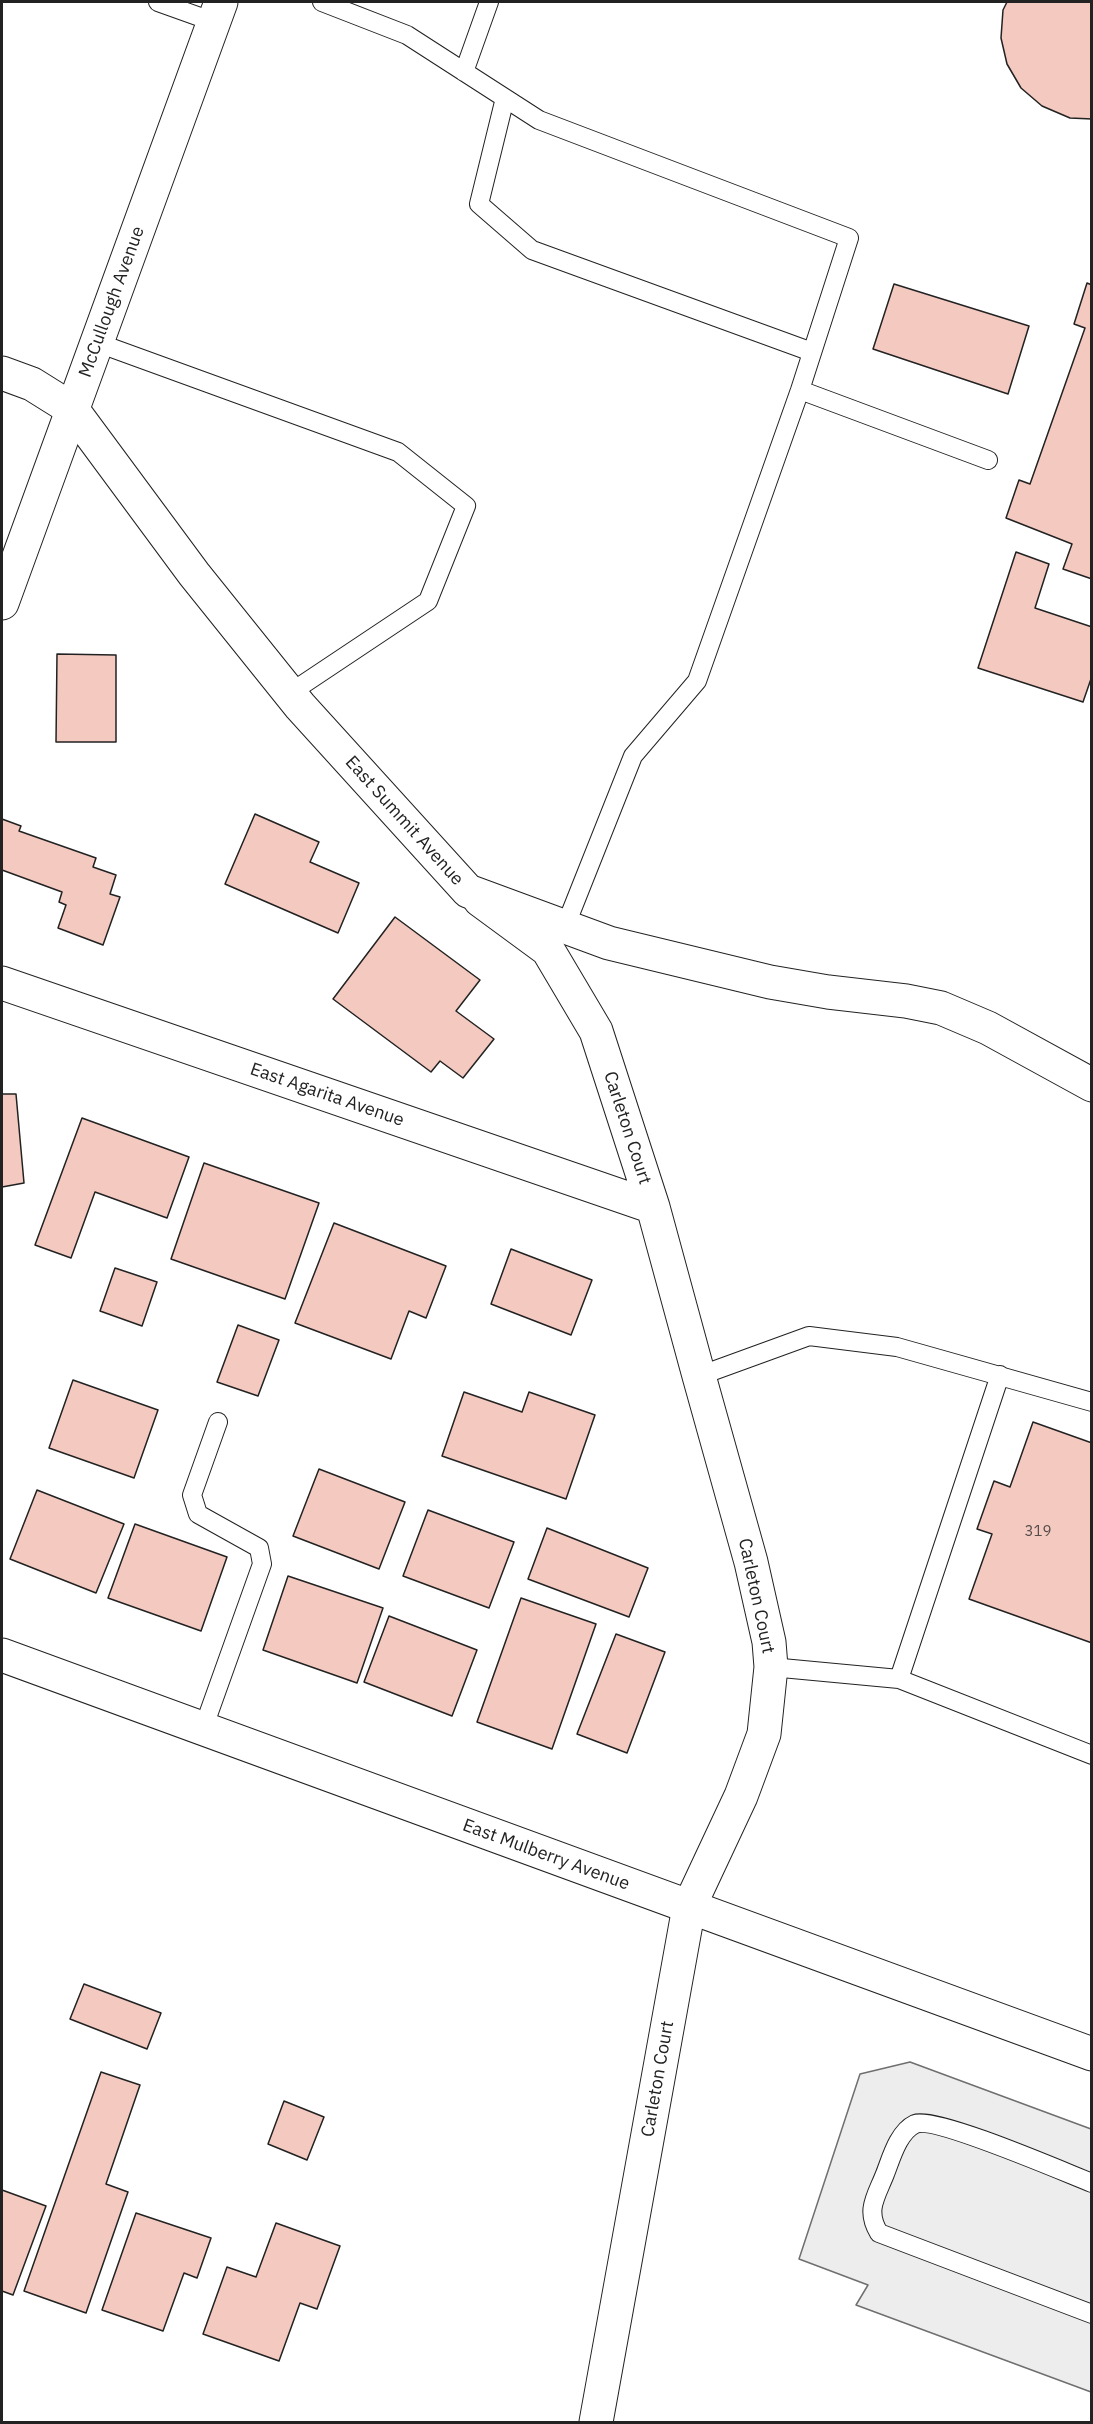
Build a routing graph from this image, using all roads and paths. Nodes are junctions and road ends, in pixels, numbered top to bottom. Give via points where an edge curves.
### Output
1 (158, 2) edge
2 (322, 2) edge
3 (489, 2) edge
4 (218, 12) edge
5 (464, 72) junction
6 (505, 98) junction
7 (98, 343) junction
8 (812, 352) junction
9 (2, 373) edge
10 (800, 390) junction
11 (72, 409) junction
12 (988, 460) dead end
13 (2, 603) edge
14 (290, 693) junction
15 (468, 891) junction
16 (566, 927) junction
17 (2, 983) edge
18 (1092, 1084) edge
19 (653, 1207) junction
20 (699, 1376) junction
21 (999, 1376) junction
22 (1092, 1402) edge
23 (218, 1422) dead end
24 (2, 1655) edge
25 (771, 1667) junction
26 (899, 1679) junction
27 (203, 1729) junction
28 (1092, 1755) edge
29 (689, 1907) junction
30 (1092, 2054) edge
31 (1092, 2183) edge
32 (1092, 2314) edge
33 (596, 2422) edge

1 - 4 lane
2 - 5 lane via 407,35
3 - 5 lane
4 - 7 street, McCullough Avenue
5 - 6 lane
6 - 8 lane via 479,204 532,250
6 - 8 lane via 539,120 849,238
7 - 11 street, McCullough Avenue
7 - 14 lane via 398,452 466,506 428,601
8 - 10 lane
9 - 11 street, East Summit Avenue via 32,384
10 - 12 lane
10 - 16 lane via 697,681 633,756
11 - 13 street, McCullough Avenue
11 - 14 street, East Summit Avenue via 194,574
14 - 15 street, East Summit Avenue
15 - 16 street, East Summit Avenue
15 - 19 street, Carleton Court via 548,950 596,1031
16 - 18 street, East Summit Avenue via 609,943 770,982 941,1008
17 - 19 street, East Agarita Avenue
19 - 20 street, Carleton Court
20 - 21 lane via 809,1336 897,1347
20 - 25 street, Carleton Court via 751,1562
21 - 22 lane
21 - 26 lane
23 - 27 lane via 192,1495 198,1514 259,1548 262,1564
24 - 27 street, East Mulberry Avenue
25 - 26 lane
25 - 29 street, Carleton Court via 764,1734 741,1796
26 - 28 lane
27 - 29 street, East Mulberry Avenue
29 - 30 street, East Mulberry Avenue
29 - 33 street, Carleton Court
31 - 32 lane via 949,2128 923,2123 904,2132 870,2211 879,2233

